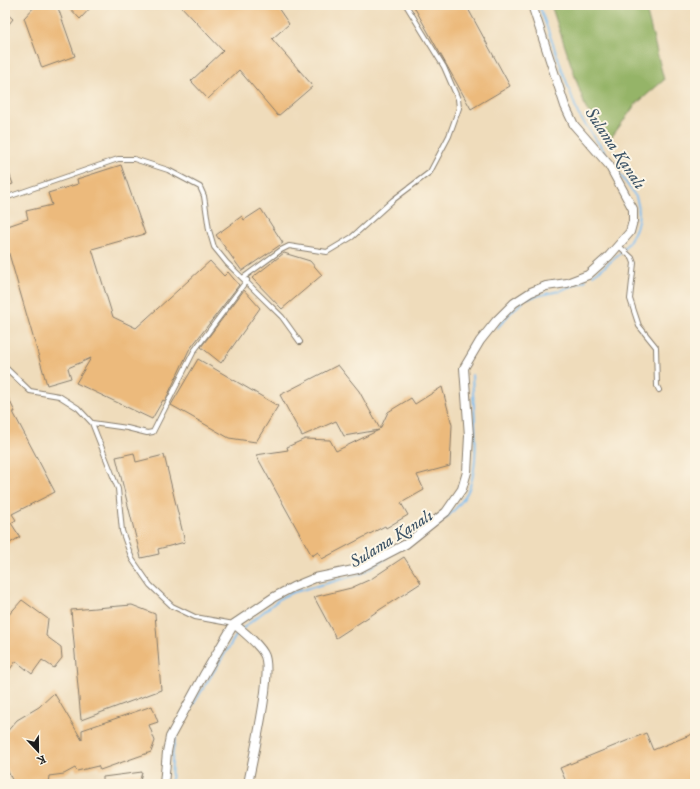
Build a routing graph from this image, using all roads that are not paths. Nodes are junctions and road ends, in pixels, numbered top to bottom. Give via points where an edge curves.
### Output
1 (406, 5) edge
2 (532, 5) edge
3 (5, 198) edge
4 (618, 245) junction
5 (245, 278) junction
6 (300, 342) dead end
7 (5, 367) edge
8 (659, 390) dead end
9 (92, 423) junction
10 (234, 624) junction
11 (164, 784) edge
12 (248, 784) edge

1 - 5 lane via 444,67 458,99 459,108 449,136 430,172 393,200 352,237 327,252 290,246
2 - 4 street via 565,106 574,125 609,165 633,209 630,232
3 - 5 lane via 118,159 134,159 168,170 200,187 214,247 227,263
4 - 8 lane via 634,263 630,299 639,326 656,347
4 - 10 street via 588,275 567,283 546,286 514,303 480,341 464,368 469,436 467,472 462,489 446,512 406,544 358,568 315,578 294,587
5 - 6 lane via 282,317
5 - 9 lane via 194,351 153,432 146,433
7 - 9 lane via 30,391 59,396 78,408
9 - 10 lane via 118,489 122,531 132,559 150,585 172,606 195,617
10 - 11 street via 170,737
10 - 12 street via 265,655 267,679

